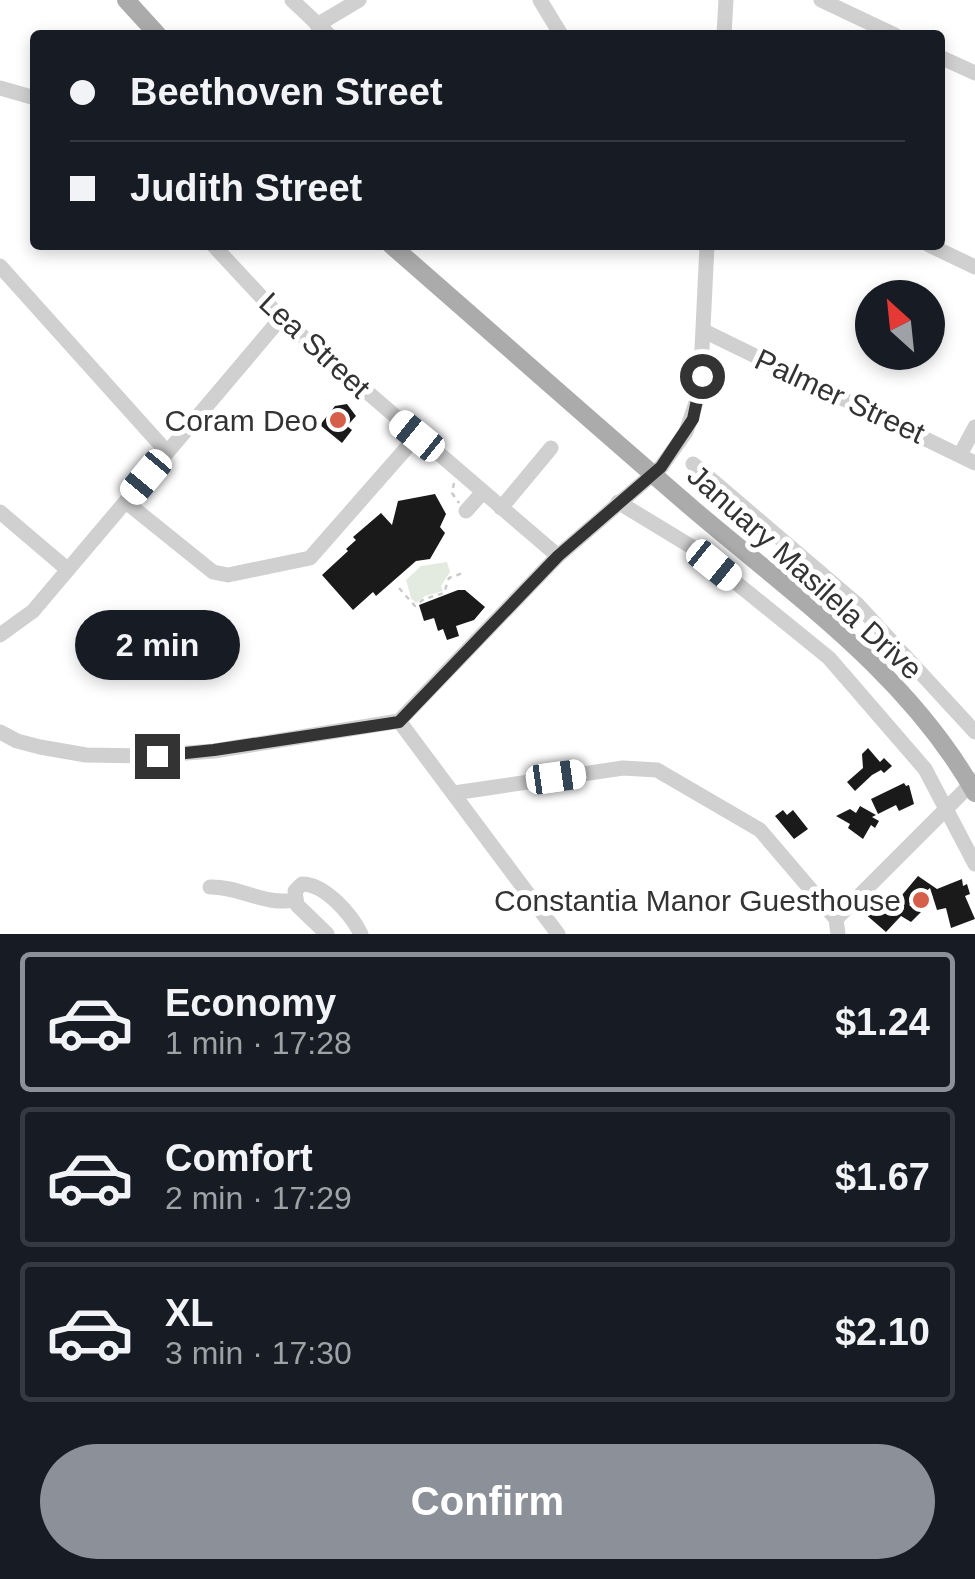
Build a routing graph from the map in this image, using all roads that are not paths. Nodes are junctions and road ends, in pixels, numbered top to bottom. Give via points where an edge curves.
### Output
1 (126, 0) edge
2 (292, 0) edge
3 (358, 0) edge
4 (540, 0) edge
5 (726, 0) edge
6 (821, 0) edge
7 (153, 30) edge
8 (323, 30) edge
9 (558, 30) edge
10 (724, 30) edge
11 (884, 30) edge
12 (945, 59) edge
13 (975, 73) edge
14 (0, 88) edge
15 (30, 97) edge
16 (219, 250) edge
17 (397, 250) edge
18 (707, 250) edge
19 (939, 250) edge
20 (0, 266) edge
21 (975, 267) edge
22 (281, 318) junction
23 (704, 331) junction
24 (975, 427) edge
25 (417, 436) junction
26 (552, 448) dead end
27 (167, 452) junction
28 (968, 458) edge
29 (693, 464) dead end
30 (657, 471) junction
31 (482, 492) junction
32 (126, 502) junction
33 (618, 502) junction
34 (501, 508) junction
35 (466, 511) road end
36 (0, 512) edge
37 (558, 556) junction
38 (67, 569) junction
39 (0, 635) edge
40 (399, 722) junction
41 (0, 732) edge
42 (975, 732) edge
43 (974, 784) edge
44 (454, 794) junction
45 (947, 808) junction
46 (975, 864) edge
47 (210, 886) dead end
48 (294, 900) junction
49 (837, 927) edge
50 (327, 934) edge
51 (361, 934) edge
52 (558, 934) edge

1 - 7 main road
2 - 8 street
3 - 8 street
4 - 9 street
5 - 10 street
6 - 11 street
12 - 13 street
14 - 15 street
16 - 22 street, Lea Street
17 - 30 main road, January Masilela Drive
18 - 23 street
19 - 21 street
20 - 27 street
22 - 25 street, Lea Street
22 - 27 street
23 - 28 street, Palmer Street
23 - 30 street via 696,411
24 - 28 street
25 - 31 street, Lea Street
25 - 32 street via 321,548 300,562 212,572
26 - 34 street
27 - 32 street
29 - 42 street via 858,605
30 - 33 street
30 - 43 main road, January Masilela Drive via 895,673 933,716
31 - 34 street, Lea Street
31 - 35 street
32 - 38 street
33 - 37 street
33 - 45 street via 692,547 818,648 919,760
34 - 37 street, Lea Street
36 - 38 street
37 - 40 street
38 - 39 street via 24,620
40 - 41 street via 157,756 86,755
40 - 44 street
43 - 45 street
44 - 49 street via 623,768 657,770 760,830
44 - 52 street
45 - 46 street
45 - 49 street
47 - 48 street
48 - 50 street
48 - 51 street via 302,884 317,886

